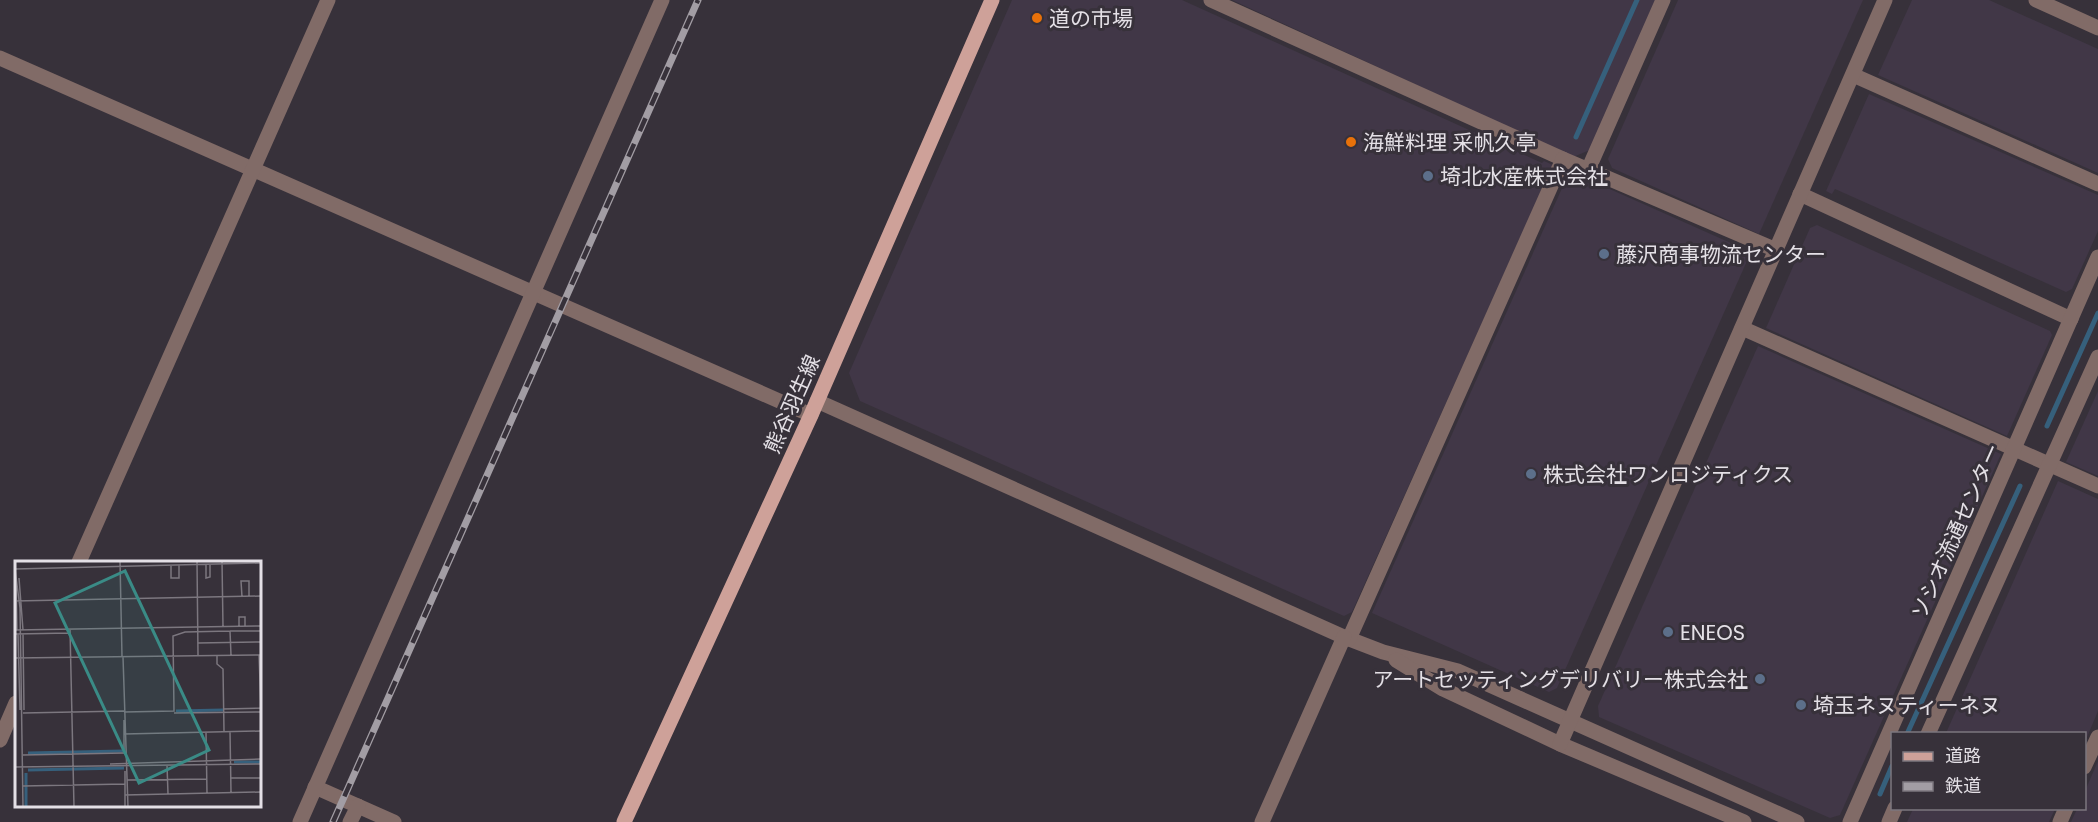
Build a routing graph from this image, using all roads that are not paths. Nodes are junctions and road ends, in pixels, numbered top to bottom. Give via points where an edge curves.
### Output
1 (328, 0) edge
2 (662, 0) edge
3 (992, 0) edge
4 (1211, 0) edge
5 (1663, 0) edge
6 (1885, 0) edge
7 (2036, 0) edge
8 (2098, 28) edge
9 (0, 58) edge
10 (1852, 75) junction
11 (1563, 159) junction
12 (253, 169) junction
13 (1588, 170) junction
14 (2098, 183) edge
15 (1800, 194) junction
16 (1776, 250) junction
17 (2098, 257) edge
18 (533, 294) junction
19 (2071, 319) junction
20 (1742, 327) junction
21 (2098, 357) edge
22 (814, 408) junction
23 (2015, 449) junction
24 (2049, 465) junction
25 (2098, 486) edge
26 (79, 561) edge
27 (1347, 638) junction
28 (1383, 652) junction
29 (15, 705) edge
30 (1569, 722) junction
31 (1929, 732) edge
32 (2098, 737) edge
33 (0, 740) edge
34 (1560, 744) junction
35 (2086, 765) edge
36 (315, 787) junction
37 (358, 806) junction
38 (300, 822) edge
39 (351, 822) edge
40 (394, 822) edge
41 (624, 822) edge
42 (1262, 822) edge
43 (1744, 822) edge
44 (1797, 822) edge
45 (1850, 822) edge

1 - 12 street
2 - 18 street
3 - 22 main road, 熊谷羽生線
4 - 11 street
5 - 13 street
6 - 10 street
7 - 8 street
9 - 12 street
10 - 14 street
10 - 15 street
11 - 13 street
11 - 27 street
12 - 18 street
12 - 26 street
13 - 16 street
15 - 16 street
15 - 19 street
16 - 20 street
17 - 19 street, ソシオ流通センター
18 - 22 street
18 - 36 street
19 - 23 street, ソシオ流通センター
20 - 23 street
20 - 30 street
21 - 24 street
22 - 27 street
22 - 41 main road, 熊谷羽生線
23 - 24 street
23 - 45 street, ソシオ流通センター
24 - 25 street
24 - 31 street
27 - 28 street
27 - 42 street
28 - 30 street via 1458,671
28 - 34 street via 1443,689
29 - 33 street
30 - 34 street
30 - 44 street
32 - 35 street
34 - 43 street
36 - 37 street
36 - 38 street
37 - 39 street
37 - 40 street

